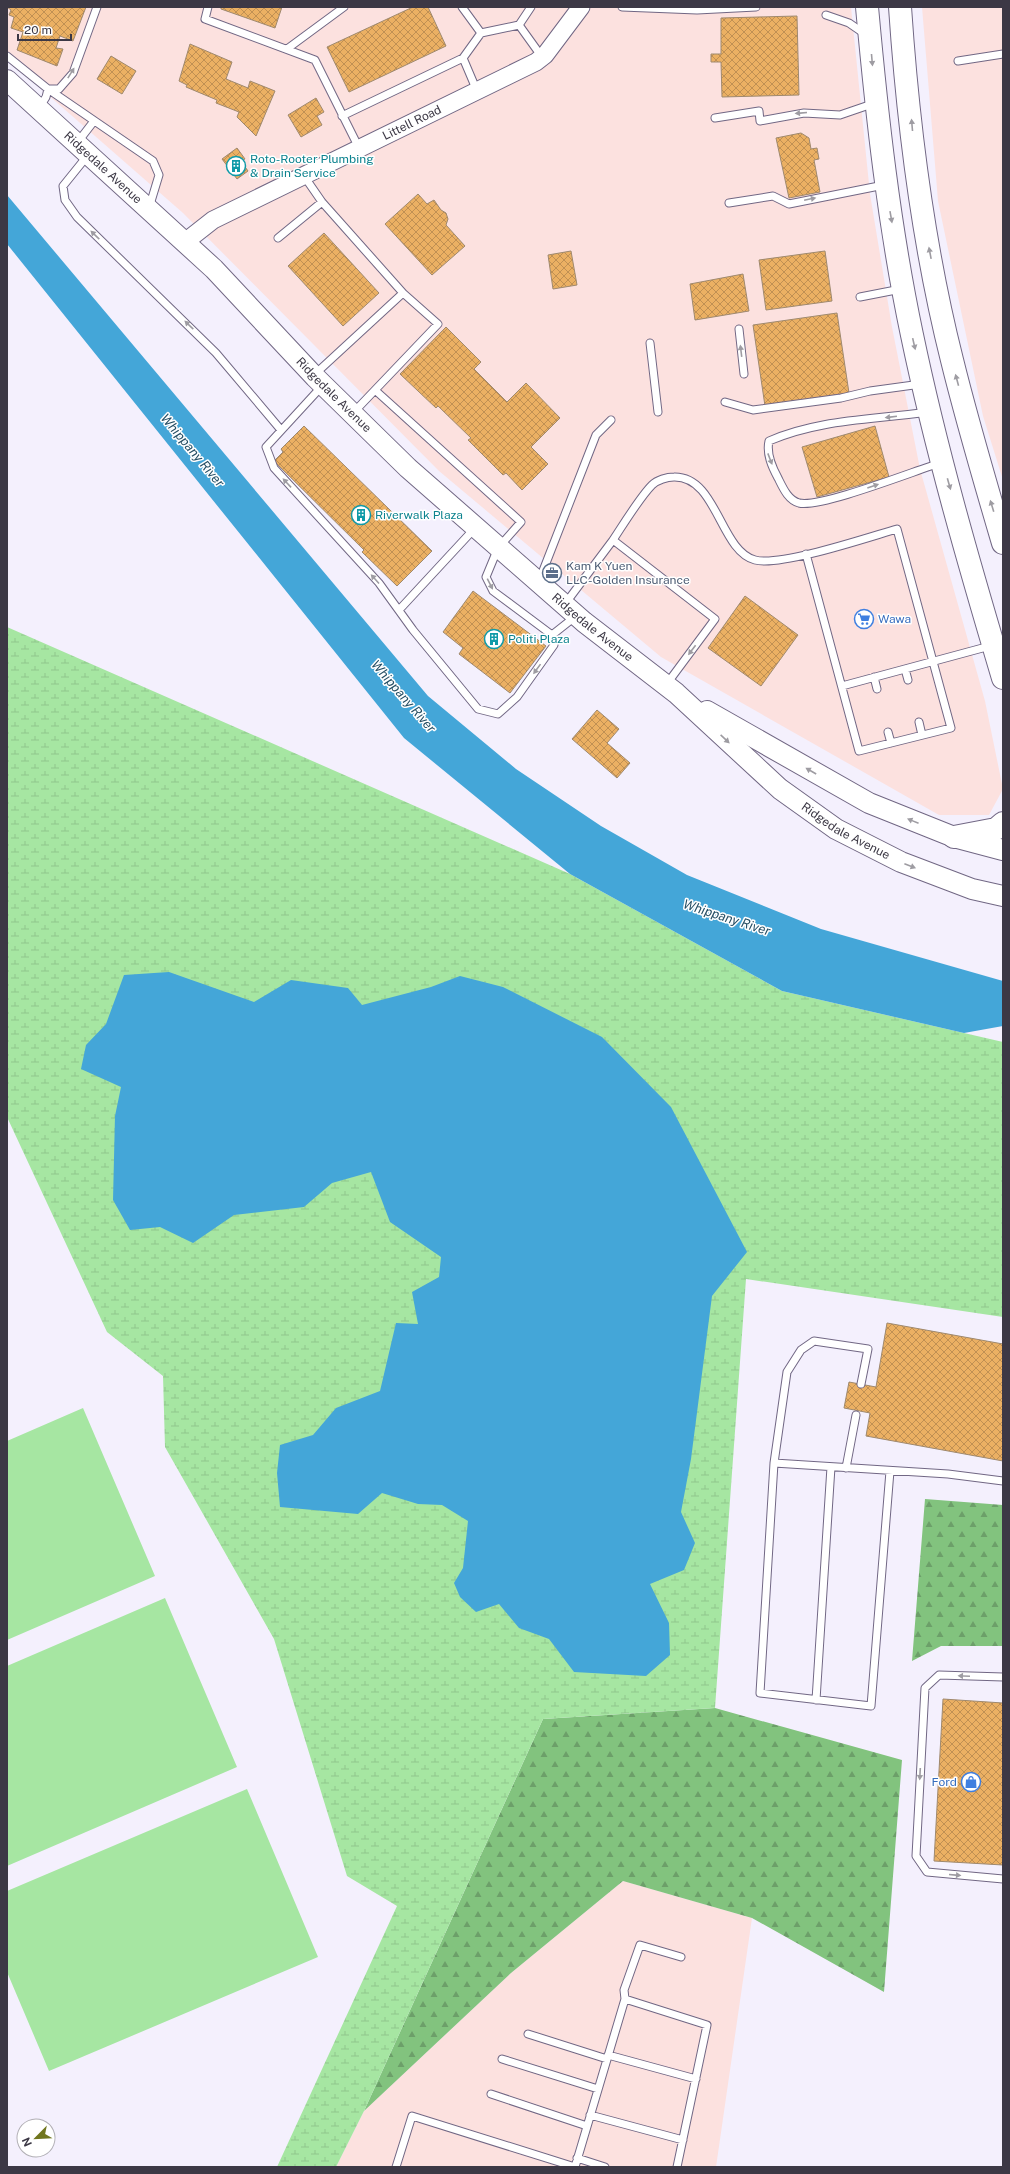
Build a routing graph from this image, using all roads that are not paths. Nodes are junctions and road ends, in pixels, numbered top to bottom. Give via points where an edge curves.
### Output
1 (97, 7) edge
2 (208, 7) edge
3 (344, 7) edge
4 (462, 7) edge
5 (531, 7) edge
6 (581, 7) edge
7 (622, 7) edge
8 (756, 7) edge
9 (867, 7) edge
10 (900, 7) edge
11 (826, 15) dead end
12 (519, 25) junction
13 (481, 34) junction
14 (870, 36) junction
15 (287, 49) junction
16 (1003, 54) edge
17 (7, 56) edge
18 (542, 57) junction
19 (464, 58) junction
20 (958, 61) dead end
21 (7, 80) edge
22 (48, 89) junction
23 (477, 92) junction
24 (875, 103) junction
25 (39, 108) junction
26 (342, 116) junction
27 (715, 118) dead end
28 (94, 121) junction
29 (82, 149) junction
30 (359, 149) junction
31 (304, 176) junction
32 (886, 185) junction
33 (322, 202) junction
34 (729, 203) dead end
35 (148, 209) junction
36 (278, 238) dead end
37 (185, 242) junction
38 (903, 288) junction
39 (403, 293) junction
40 (860, 297) dead end
41 (739, 329) dead end
42 (650, 343) dead end
43 (744, 374) dead end
44 (318, 380) junction
45 (923, 384) junction
46 (375, 390) junction
47 (725, 402) dead end
48 (658, 412) dead end
49 (930, 412) junction
50 (353, 414) junction
51 (611, 420) dead end
52 (281, 430) junction
53 (942, 462) junction
54 (475, 528) junction
55 (1001, 532) edge
56 (613, 540) junction
57 (498, 548) junction
58 (806, 554) junction
59 (538, 583) junction
60 (399, 610) junction
61 (570, 611) junction
62 (552, 635) junction
63 (993, 645) junction
64 (934, 661) junction
65 (905, 669) junction
66 (874, 677) junction
67 (1003, 678) edge
68 (908, 680) dead end
69 (842, 686) junction
70 (671, 689) junction
71 (877, 689) dead end
72 (919, 722) dead end
73 (888, 732) dead end
74 (922, 736) junction
75 (891, 743) junction
76 (1003, 823) edge
77 (954, 837) junction
78 (1003, 850) edge
79 (1003, 896) edge
80 (861, 1384) dead end
81 (856, 1415) dead end
82 (774, 1463) junction
83 (831, 1467) junction
84 (846, 1468) junction
85 (890, 1470) junction
86 (1003, 1481) edge
87 (1003, 1677) edge
88 (816, 1700) junction
89 (1003, 1879) edge
90 (681, 1957) dead end
91 (625, 1998) junction
92 (528, 2034) dead end
93 (607, 2057) junction
94 (502, 2059) dead end
95 (696, 2079) junction
96 (598, 2090) junction
97 (491, 2094) dead end
98 (590, 2115) junction
99 (587, 2126) junction
100 (683, 2140) junction
101 (577, 2158) junction
102 (570, 2166) edge
103 (396, 2167) edge
104 (605, 2167) edge
105 (677, 2167) edge

22 -> 1 lane via 59,89 73,72
2 - 15 lane via 205,19
3 - 15 lane
4 - 13 lane
5 - 12 lane
6 - 18 street, Littell Road
7 - 8 lane via 697,10
9 - 14 main road
55 -> 10 main road via 952,359 938,298 916,168
11 - 14 lane via 849,22
12 - 13 lane
12 - 18 lane
13 - 19 lane
14 -> 24 main road
15 - 26 lane via 315,60
16 - 20 lane
17 - 22 lane
18 - 23 street, Littell Road
19 - 23 lane
19 - 26 lane
21 - 25 main road, Ridgedale Avenue
22 - 25 lane
22 - 28 lane
23 - 30 street, Littell Road
24 -> 27 lane via 840,115 804,113 760,121 759,111
24 - 32 main road
25 - 29 main road, Ridgedale Avenue
26 - 30 lane
28 - 29 lane
28 - 35 lane via 153,162 159,175
29 - 35 main road, Ridgedale Avenue
52 -> 29 lane via 216,353 77,217 65,200 63,186
30 - 31 street, Littell Road
31 - 33 lane
31 - 37 street, Littell Road via 213,220
34 -> 32 lane via 773,196 789,204
32 -> 38 main road
33 - 36 lane
33 - 39 lane
35 - 37 main road, Ridgedale Avenue
37 - 44 main road, Ridgedale Avenue
38 - 40 lane
38 -> 45 main road
39 - 44 lane
39 - 46 lane via 438,324
43 -> 41 lane
42 - 48 lane
44 - 50 main road, Ridgedale Avenue
44 - 52 lane
45 - 47 lane via 753,410
45 - 49 main road
46 - 50 lane
46 - 57 lane via 521,522
49 - 53 main road
49 -> 53 lane via 833,423 790,432 769,441 767,450 776,474 789,497 799,503 840,496
50 - 54 main road, Ridgedale Avenue
51 - 59 lane via 596,435
60 -> 52 lane via 380,583 274,468 266,447
53 -> 63 main road
54 - 57 main road, Ridgedale Avenue
54 - 60 lane
56 - 58 lane via 652,484 668,477 683,477 698,485 740,551 755,560 772,561
56 - 61 lane
56 -> 70 lane via 715,619
57 - 59 main road, Ridgedale Avenue
57 -> 62 lane via 486,577 493,591
58 - 64 lane via 897,529
58 - 69 lane
59 - 61 main road, Ridgedale Avenue
62 -> 60 lane via 554,646 518,697 498,714 478,709
61 - 62 lane
61 - 70 main road, Ridgedale Avenue
63 - 64 lane
63 - 67 main road
64 - 65 lane
64 - 74 lane via 951,728
65 - 66 lane
65 - 68 lane
66 - 69 lane
66 - 71 lane
69 - 75 lane via 859,751
77 -> 70 main road, Ridgedale Avenue via 857,796
70 -> 79 main road, Ridgedale Avenue via 780,789 836,829 901,862 972,889
72 - 74 lane
73 - 75 lane
74 - 75 lane
76 - 77 main road via 996,829
77 - 78 main road, Ridgedale Avenue
80 - 82 lane via 868,1349 814,1341 801,1350 786,1372
81 - 84 lane
82 - 83 lane
82 - 88 lane via 760,1693
83 - 84 lane
83 - 88 lane
84 - 85 lane
85 - 86 lane
85 - 88 lane via 871,1706
87 -> 89 lane via 939,1675 925,1688 916,1856 927,1872
90 - 91 lane via 640,1945 624,1990
91 - 93 lane
91 - 95 lane via 707,2025
92 - 93 lane
93 - 95 lane
93 - 96 lane
94 - 96 lane
95 - 100 lane
96 - 98 lane
97 - 99 lane
98 - 99 lane
98 - 100 lane
99 - 101 lane
100 - 105 lane
101 - 102 lane via 575,2166
101 - 104 lane
102 - 103 lane via 412,2116

